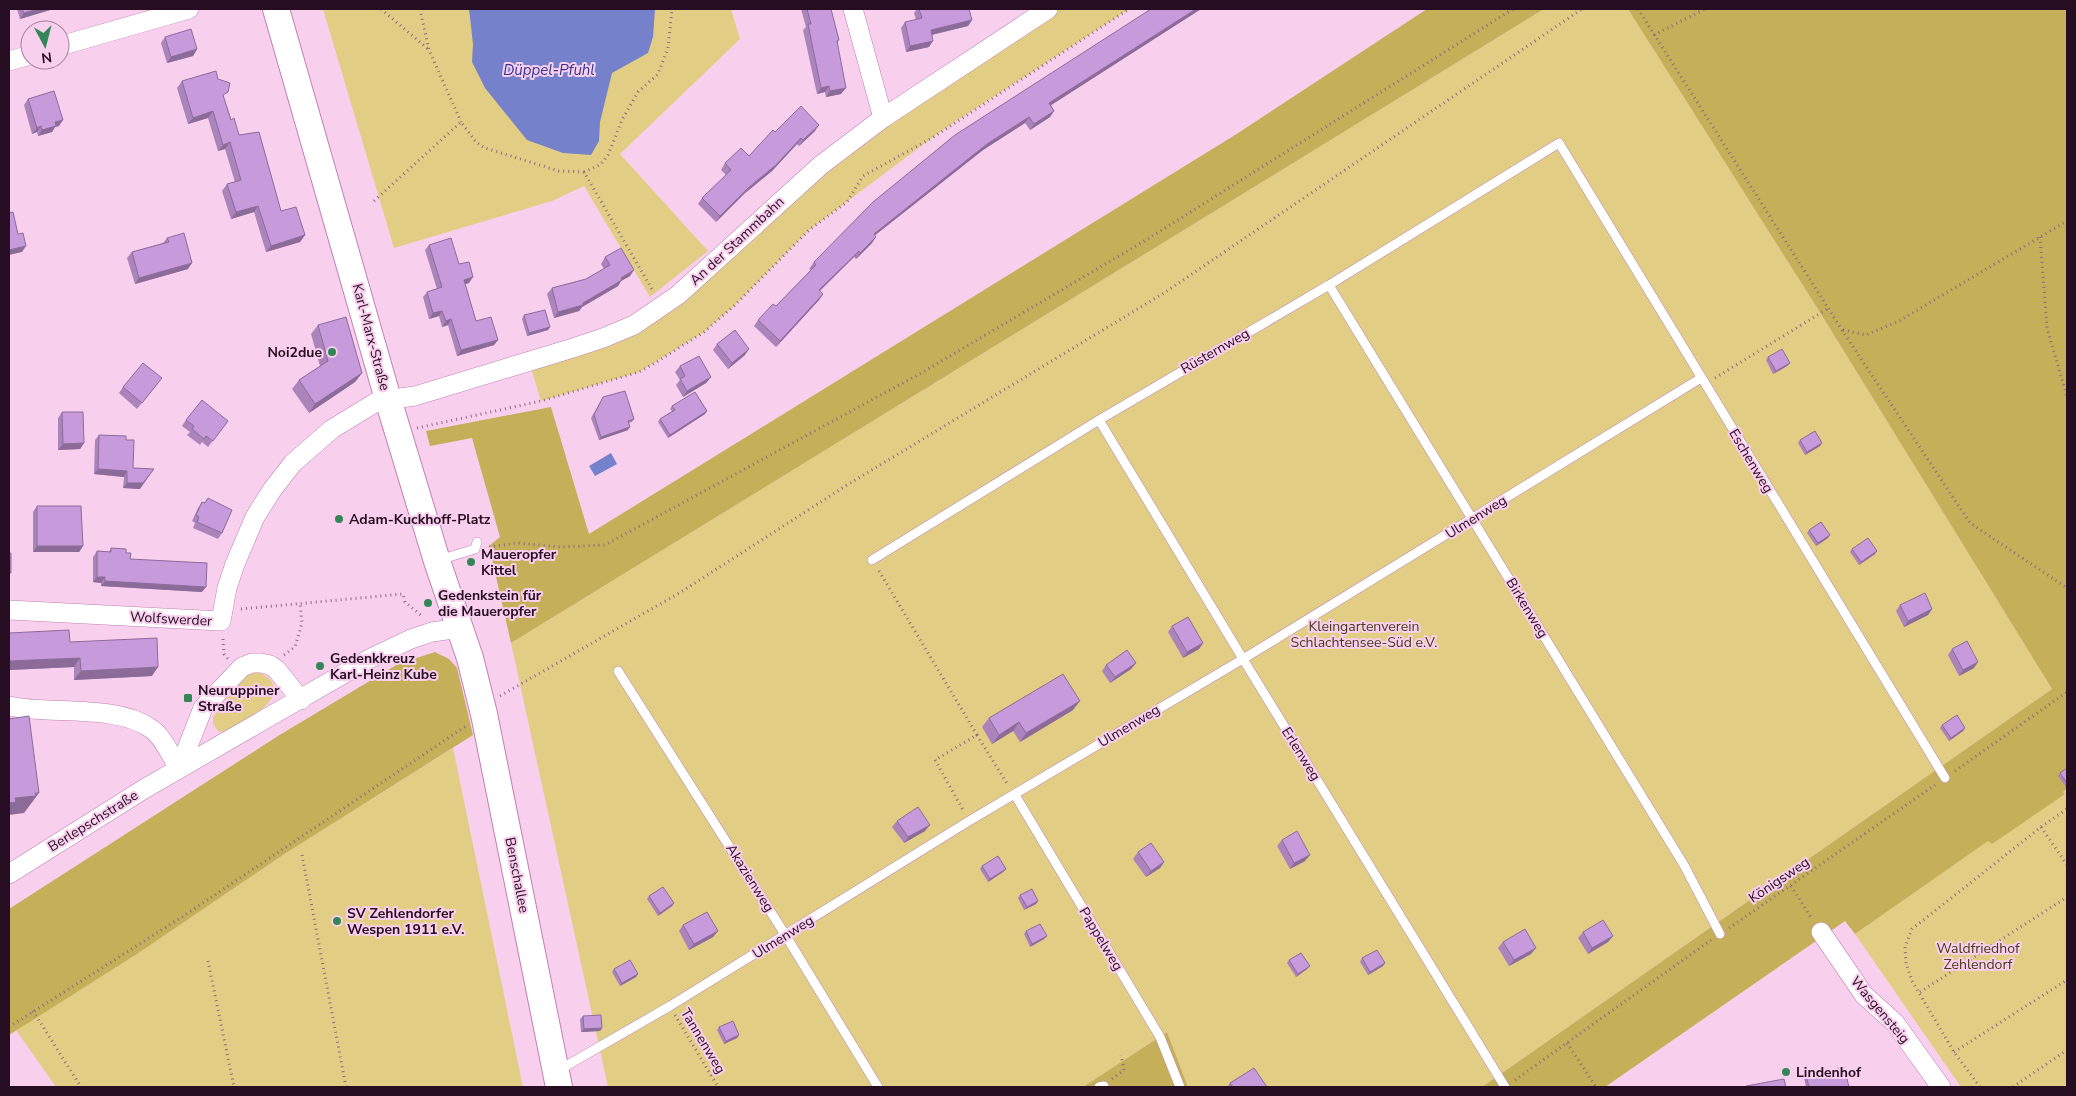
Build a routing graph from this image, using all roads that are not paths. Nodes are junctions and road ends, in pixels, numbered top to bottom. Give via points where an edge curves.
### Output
1 (189, 9) edge
2 (276, 9) edge
3 (854, 9) edge
4 (1048, 9) edge
5 (70, 43) edge
6 (883, 118) junction
7 (1559, 143) joint
8 (1329, 284) junction
9 (1702, 381) junction
10 (388, 399) junction
11 (1099, 420) junction
12 (1472, 519) junction
13 (476, 546) road end
14 (872, 560) road end
15 (437, 561) junction
16 (9, 610) edge
17 (460, 628) junction
18 (1243, 659) junction
19 (472, 663) joint
20 (618, 671) dead end
21 (301, 700) junction
22 (9, 706) edge
23 (179, 769) junction
24 (1945, 778) road end
25 (1014, 795) junction
26 (9, 874) edge
27 (1821, 932) road end
28 (1720, 934) road end
29 (786, 936) junction
30 (558, 1079) edge
31 (878, 1087) edge
32 (1180, 1087) edge
33 (1505, 1087) edge
34 (1941, 1087) edge

1 - 5 street
2 - 10 street, Karl-Marx-Straße
3 - 6 street
4 - 6 street, An der Stammbahn
6 - 10 street, An der Stammbahn via 796,186 678,295 634,325 603,338 416,396
7 - 8 lane, Rüsternweg
7 - 9 lane, Eschenweg
8 - 11 lane, Rüsternweg
8 - 12 lane, Birkenweg
9 - 12 lane, Ulmenweg
9 - 24 lane, Eschenweg
10 - 15 street, Karl-Marx-Straße
10 - 16 street, Wolfswerder via 364,408 332,429 293,463 272,490 241,548 227,588 221,621
11 - 14 lane, Rüsternweg
11 - 18 lane, Erlenweg
12 - 18 lane, Ulmenweg
12 - 28 lane, Birkenweg via 1684,866
13 - 15 lane
15 - 17 street, Karl-Marx-Straße
17 - 19 street, Karl-Marx-Straße
17 - 21 street, Berlepschstraße via 411,638
18 - 25 lane, Ulmenweg
18 - 33 lane, Erlenweg
19 - 30 street, Benschallee
20 - 29 lane, Akazienweg
21 - 23 street, Berlepschstraße
21 - 23 street via 270,665 252,663 237,671 203,708
22 - 23 street via 101,713 133,720 151,728 159,736
23 - 26 street, Berlepschstraße
25 - 29 lane, Ulmenweg
25 - 32 lane, Pappelweg via 1160,1037
27 - 34 street, Wasgensteig via 1864,995 1895,1023
29 - 30 lane, Ulmenweg
29 - 31 lane, Akazienweg

